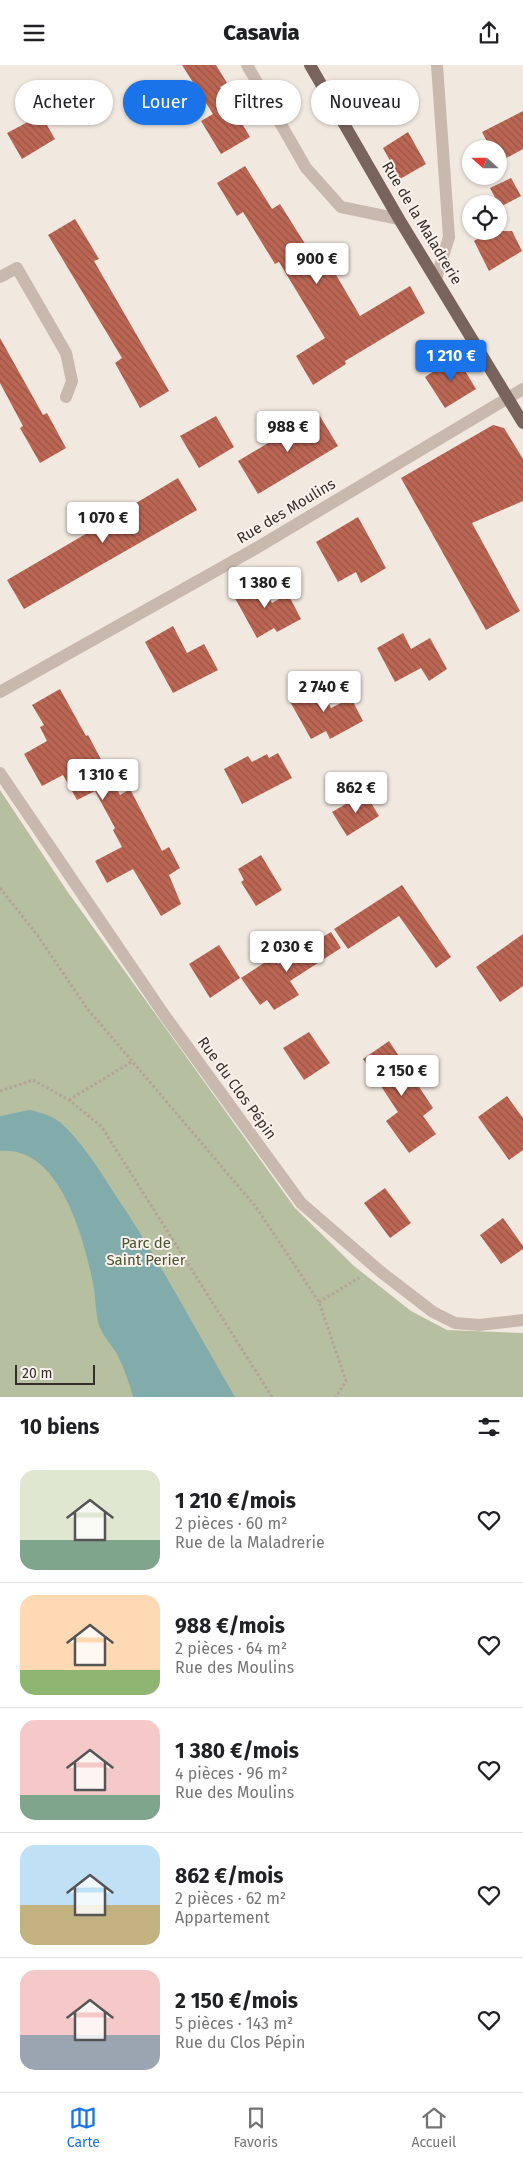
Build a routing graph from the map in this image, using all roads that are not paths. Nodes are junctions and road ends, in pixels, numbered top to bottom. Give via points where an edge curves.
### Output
1 (247, 65) edge
2 (310, 65) edge
3 (437, 65) edge
4 (399, 219) junction
5 (0, 277) edge
6 (436, 279) junction
7 (523, 389) edge
8 (508, 396) junction
9 (66, 397) dead end
10 (523, 423) edge
11 (0, 692) edge
12 (0, 773) edge
13 (523, 1320) edge

1 - 4 street via 306,168 340,207
2 - 4 main road, Rue de la Maladrerie
3 - 6 street via 449,237
4 - 6 main road, Rue de la Maladrerie
5 - 9 street via 17,268 66,353 72,381
6 - 8 main road, Rue de la Maladrerie
7 - 8 street, Rue des Moulins
8 - 10 main road, Rue de la Maladrerie
8 - 11 street, Rue des Moulins via 252,550
12 - 13 street, Rue du Clos Pépin via 165,1016 301,1203 433,1313 455,1323 479,1325

